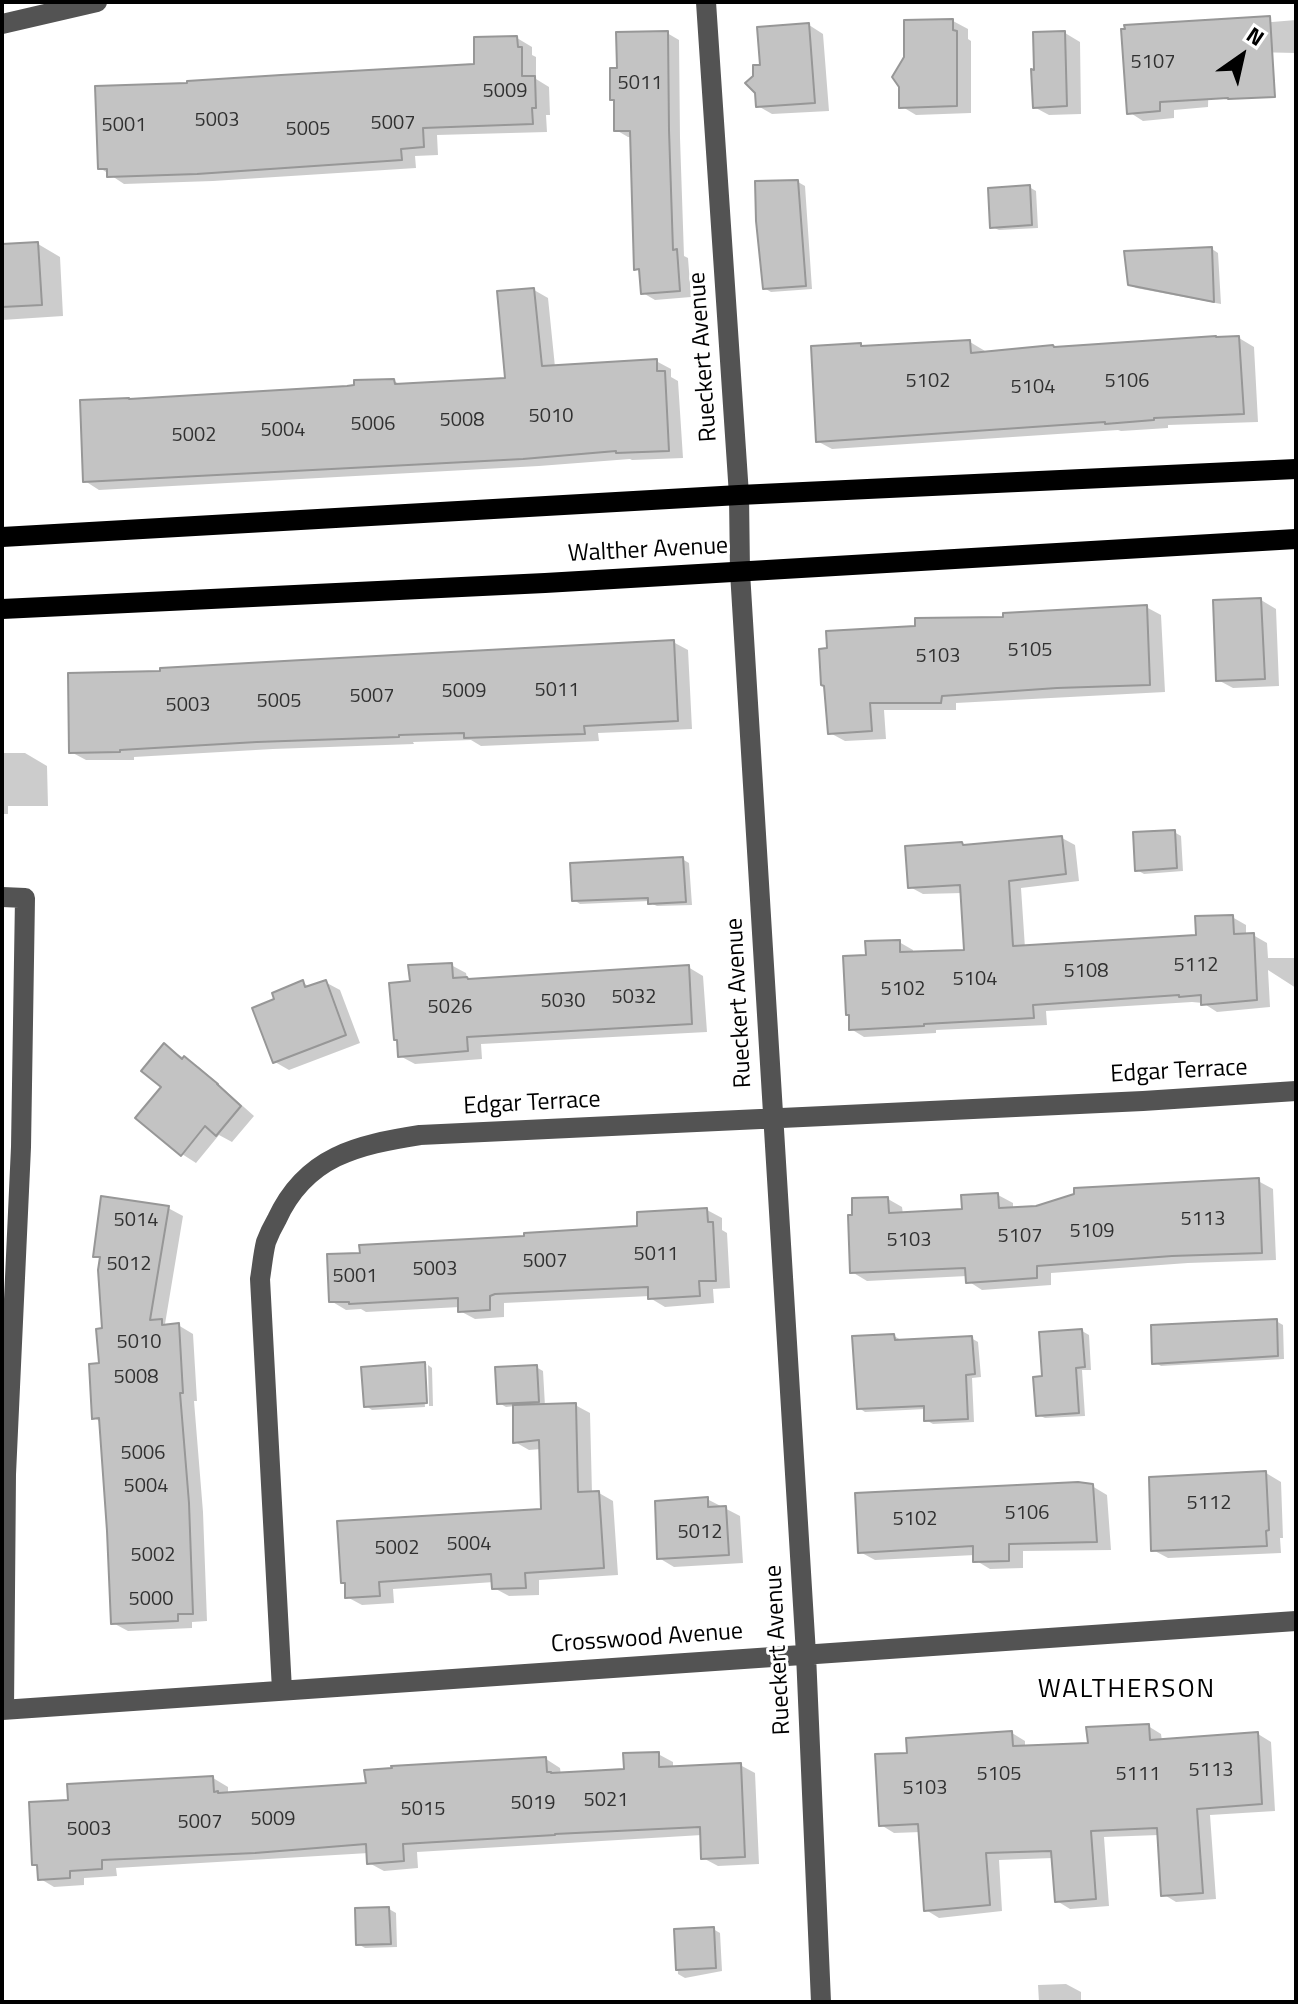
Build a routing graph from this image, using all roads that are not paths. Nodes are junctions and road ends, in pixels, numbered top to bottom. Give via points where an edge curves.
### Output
1 (97, 2) edge
2 (706, 2) edge
3 (2, 24) edge
4 (1296, 469) edge
5 (739, 495) junction
6 (2, 537) edge
7 (1296, 539) edge
8 (740, 572) junction
9 (2, 609) edge
10 (2, 897) edge
11 (1296, 1091) edge
12 (773, 1119) junction
13 (1296, 1621) edge
14 (806, 1654) junction
15 (282, 1690) junction
16 (3, 1710) edge
17 (821, 2002) edge

1 - 3 street
2 - 5 street, Rueckert Avenue
4 - 5 main road, Walther Avenue
5 - 6 main road, Walther Avenue
5 - 8 street, Rueckert Avenue
7 - 8 main road, Walther Avenue
8 - 9 main road, Walther Avenue
8 - 12 street, Rueckert Avenue
10 - 16 street via 25,898
11 - 12 street, Edgar Terrace
12 - 14 street, Rueckert Avenue
12 - 15 street, Edgar Terrace via 420,1135 374,1142 308,1174 285,1201 267,1241 260,1279
13 - 14 street, Crosswood Avenue
14 - 15 street, Crosswood Avenue
14 - 17 street, Rueckert Avenue
15 - 16 street, Crosswood Avenue

